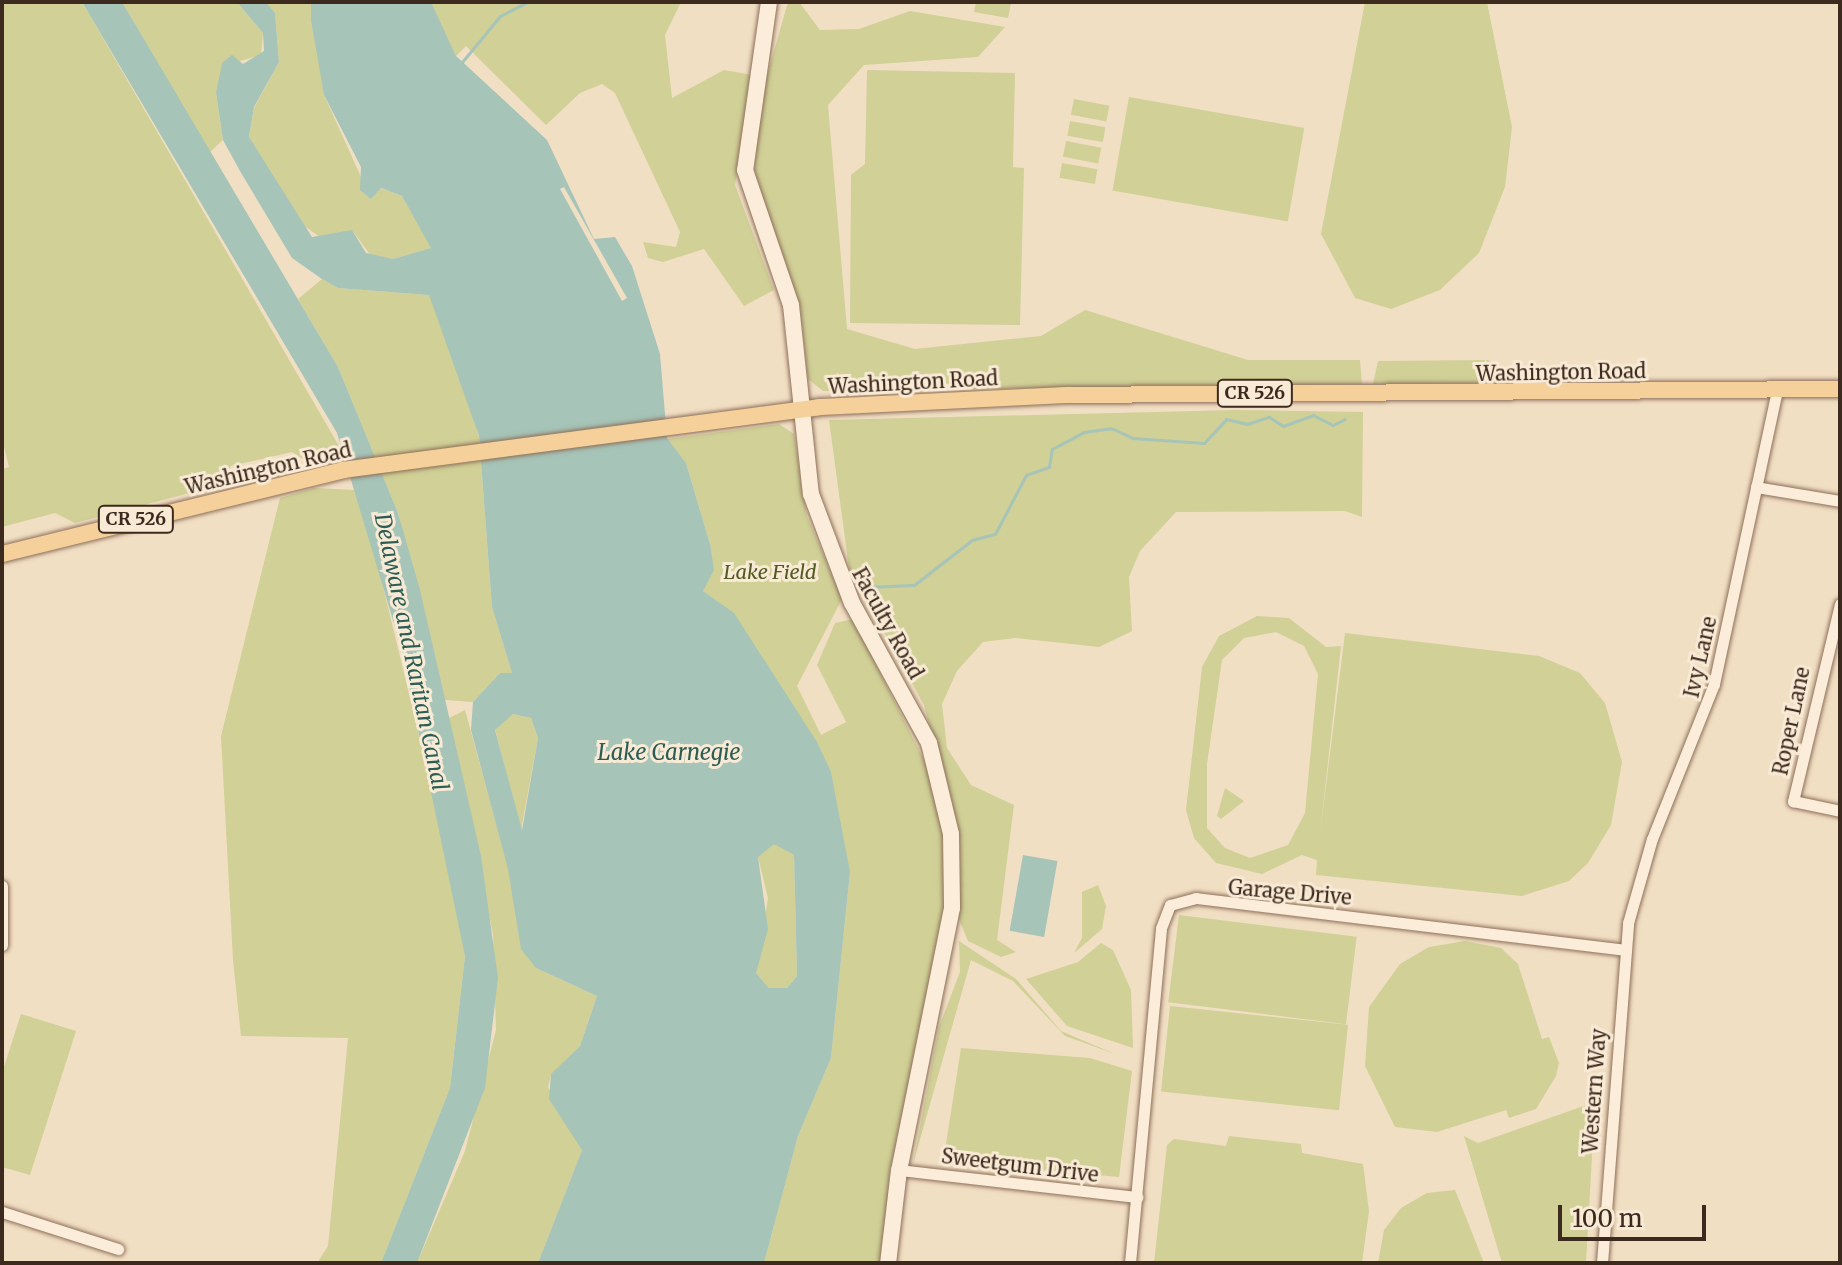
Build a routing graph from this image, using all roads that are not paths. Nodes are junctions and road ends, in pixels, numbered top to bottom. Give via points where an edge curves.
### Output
1 (769, 2) edge
2 (1777, 389) junction
3 (1840, 389) edge
4 (800, 409) junction
5 (1756, 487) junction
6 (1840, 501) edge
7 (2, 554) edge
8 (1840, 604) edge
9 (1840, 811) edge
10 (2, 886) edge
11 (1628, 923) joint
12 (2, 945) edge
13 (1625, 950) junction
14 (899, 1170) junction
15 (1137, 1197) junction
16 (2, 1212) edge
17 (118, 1249) dead end
18 (888, 1263) edge
19 (1130, 1263) edge
20 (1602, 1263) edge

1 - 4 street, Faculty Road via 745,170 791,305
2 - 3 main road, Washington Road / CR 526
2 - 4 main road, Washington Road / CR 526 via 1068,395
2 - 5 street, Ivy Lane
4 - 7 main road, Washington Road / CR 526 via 355,468
4 - 14 street, Faculty Road via 825,541 923,729 949,817 952,908
5 - 6 street
5 - 11 street, Ivy Lane via 1711,697 1647,852
8 - 9 street, Roper Lane via 1793,801
10 - 12 street
11 - 13 street, Western Way
13 - 15 street, Garage Drive via 1178,900 1161,928
13 - 20 street, Western Way
14 - 15 street, Sweetgum Drive
14 - 18 street, Faculty Road
15 - 19 street, Garage Drive
16 - 17 street

